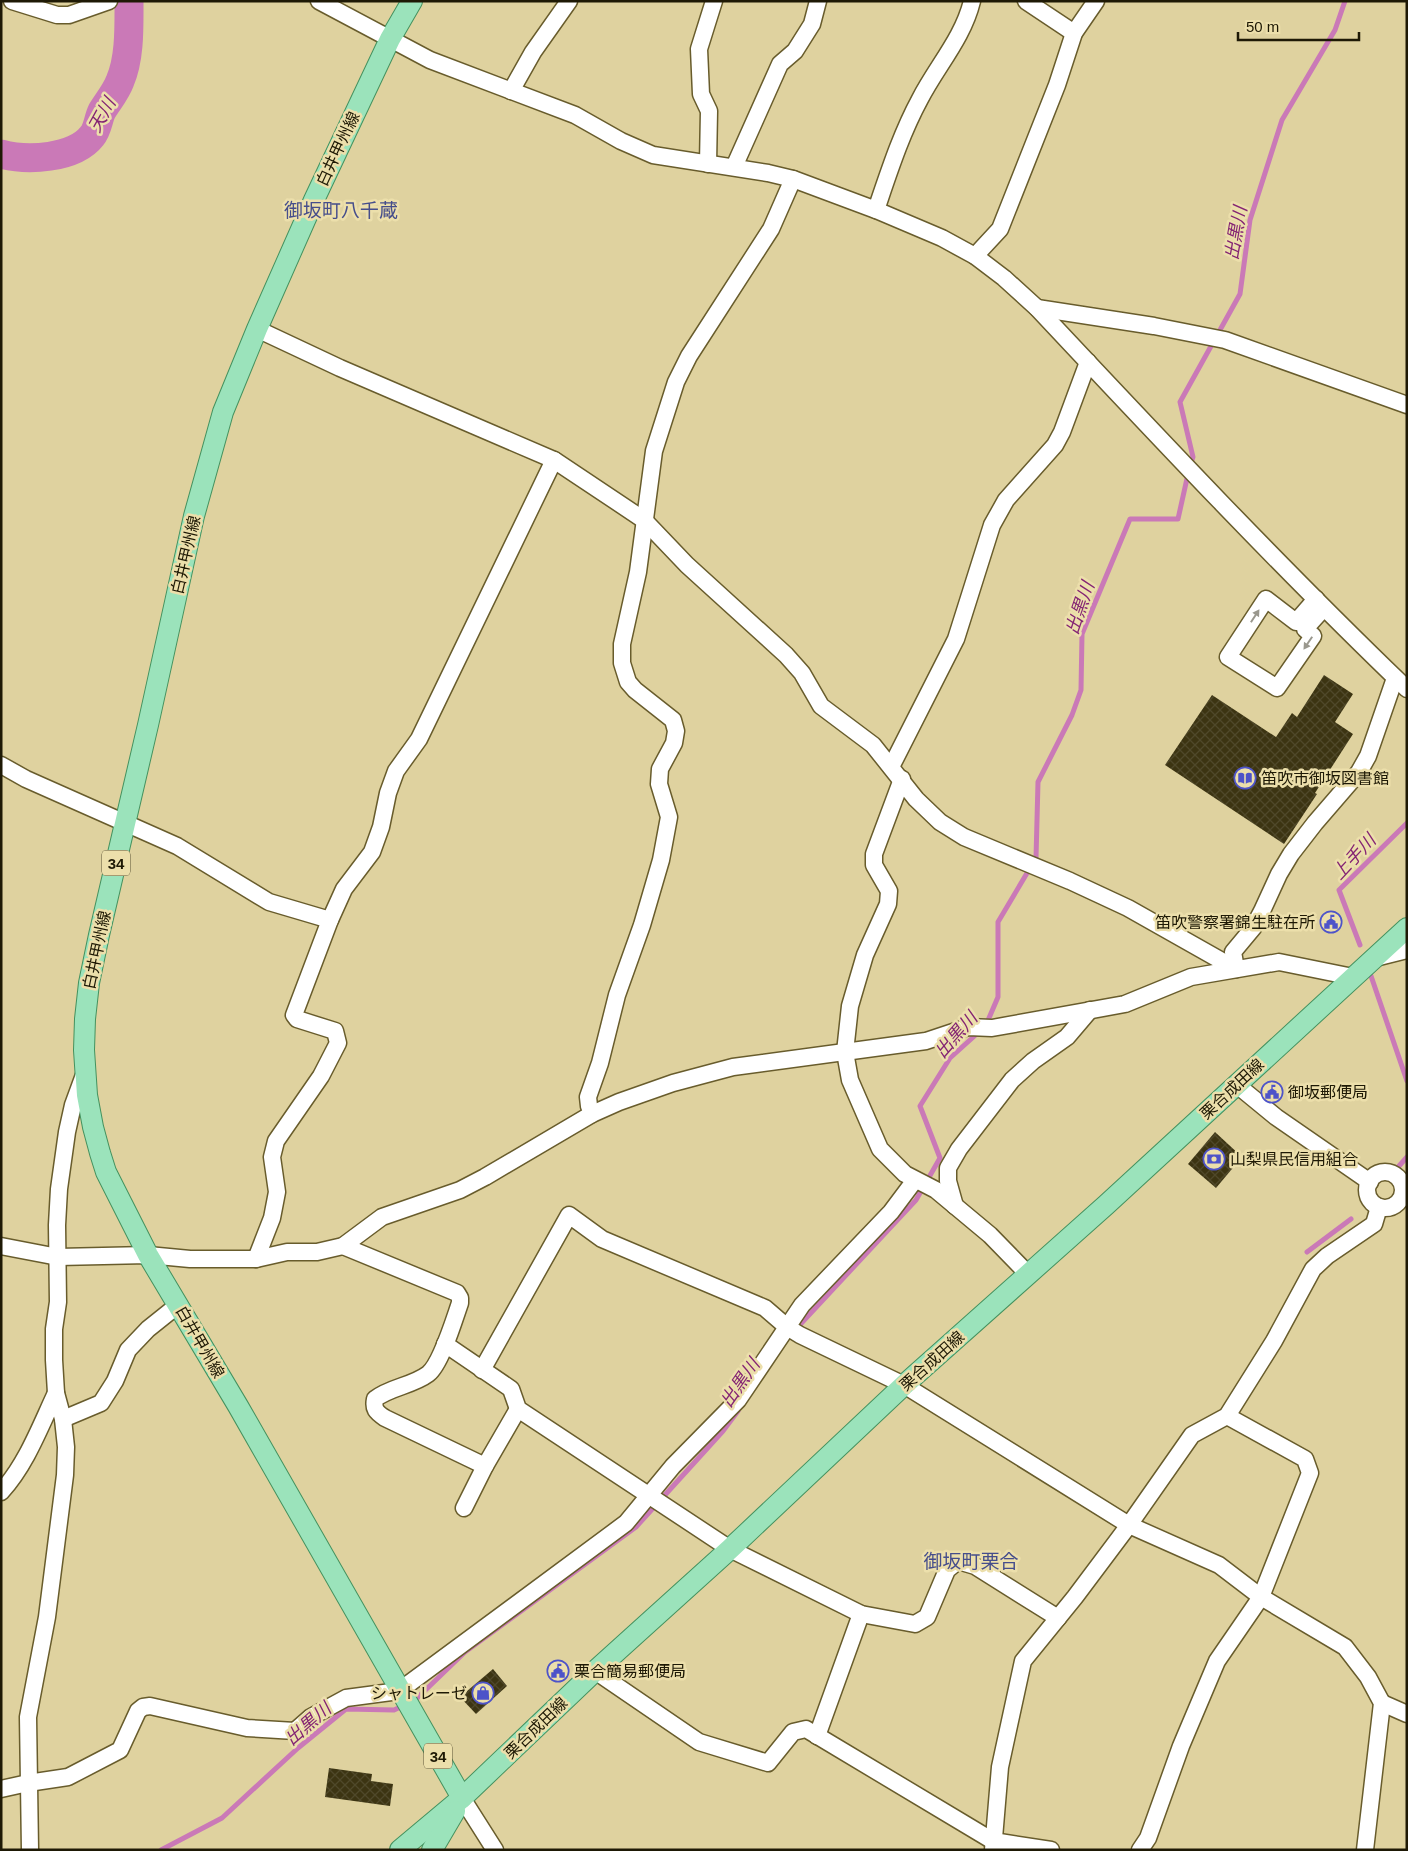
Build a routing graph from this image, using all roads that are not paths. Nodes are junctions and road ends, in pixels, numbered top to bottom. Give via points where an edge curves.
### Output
1 (12, 1) edge
2 (319, 1) edge
3 (412, 1) edge
4 (569, 1) edge
5 (714, 1) edge
6 (818, 1) edge
7 (972, 1) edge
8 (1026, 1) edge
9 (1096, 1) edge
10 (106, 2) edge
11 (1074, 33) junction
12 (390, 39) junction
13 (512, 91) junction
14 (708, 164) junction
15 (734, 167) junction
16 (793, 179) junction
17 (876, 210) junction
18 (975, 256) junction
19 (1037, 308) junction
20 (257, 329) junction
21 (1088, 362) junction
22 (1407, 405) edge
23 (554, 460) junction
24 (644, 520) junction
25 (1320, 604) junction
26 (1401, 683) edge
27 (1, 765) edge
28 (896, 773) junction
29 (126, 823) junction
30 (330, 920) junction
31 (1407, 928) edge
32 (1407, 950) edge
33 (1375, 958) junction
34 (1236, 969) junction
35 (1353, 977) junction
36 (1090, 1010) junction
37 (845, 1052) junction
38 (85, 1073) junction
39 (1237, 1085) junction
40 (592, 1114) junction
41 (915, 1180) junction
42 (1370, 1182) junction
43 (955, 1206) junction
44 (1379, 1208) junction
45 (1, 1246) edge
46 (343, 1246) junction
47 (148, 1255) junction
48 (58, 1257) junction
49 (256, 1259) junction
50 (1028, 1274) junction
51 (178, 1305) junction
52 (794, 1331) junction
53 (444, 1344) junction
54 (482, 1370) junction
55 (904, 1386) junction
56 (56, 1394) junction
57 (518, 1409) junction
58 (1227, 1416) junction
59 (62, 1419) junction
60 (484, 1466) junction
61 (1, 1492) edge
62 (650, 1496) junction
63 (464, 1508) dead end
64 (1129, 1525) junction
65 (730, 1549) junction
66 (1261, 1597) junction
67 (861, 1614) junction
68 (1058, 1618) junction
69 (595, 1671) junction
70 (401, 1693) junction
71 (1382, 1703) junction
72 (1407, 1714) edge
73 (817, 1736) junction
74 (28, 1783) junction
75 (1, 1790) edge
76 (462, 1798) junction
77 (993, 1845) edge
78 (30, 1850) edge
79 (400, 1850) edge
80 (432, 1850) edge
81 (495, 1850) edge
82 (1051, 1850) edge
83 (1140, 1850) edge
84 (1365, 1850) edge

1 - 10 street via 57,15 69,15
2 - 12 street
3 - 12 main road, 白井甲州線 / 34
4 - 13 street via 533,52
5 - 14 street via 699,49 700,94 709,112
6 - 15 street via 812,24 795,51 780,64
7 - 17 street via 960,34 920,98 901,137
8 - 11 street
9 - 11 street
11 - 18 street via 1057,86 1000,229
12 - 13 street via 430,60
12 - 20 main road, 白井甲州線 / 34
13 - 14 street via 575,115 653,155
14 - 15 street
15 - 16 street
16 - 17 street
16 - 24 street via 771,229 689,356 676,382 654,450
17 - 18 street
18 - 19 street
19 - 21 street
19 - 22 street via 1225,340
20 - 23 street
20 - 29 main road, 白井甲州線 / 34 via 223,412 207,466
21 - 25 street
21 - 28 street via 1055,445 1006,500 992,525 956,639
23 - 24 street
23 - 30 street via 418,738 396,771 372,852 344,889
24 - 28 street via 687,565 786,655 822,706 873,745
24 - 40 street via 638,572 622,644 622,663 628,682 672,720 676,731 674,743 660,769 659,784 669,817 653,888 617,994 588,1097
25 -> 25 street via 1304,629 1313,636 1277,688 1228,657 1266,599 1296,622
25 - 26 street
26 - 34 street via 1368,756 1350,784 1315,823 1278,874 1253,928 1233,952
27 - 29 street
28 - 34 street via 940,822 964,837 1128,908
28 - 37 street via 874,854 874,865 889,891 888,904 865,955 850,1006
29 - 30 street via 177,846 269,902
29 - 38 main road, 白井甲州線 / 34 via 89,983
30 - 49 street via 294,1015 297,1019 335,1031 338,1043 321,1076 276,1141 272,1157 277,1192 272,1218
31 - 33 main road, 栗合成田線
32 - 33 street
33 - 35 main road, 栗合成田線
34 - 35 street via 1279,962
34 - 36 street via 1191,977 1125,1004
35 - 39 main road, 栗合成田線
36 - 37 street via 992,1028 971,1027 926,1041
36 - 43 street via 1067,1037 1012,1080 959,1150 948,1168
37 - 40 street via 733,1067 673,1084
37 - 41 street via 850,1080 880,1148
38 - 47 main road, 白井甲州線 / 34 via 93,1127 106,1172
38 - 48 street via 73,1105 63,1156 57,1225
39 - 42 street via 1276,1117
39 - 50 main road, 栗合成田線
40 - 46 street via 460,1190 382,1217
41 - 43 street
41 - 52 street via 891,1212 802,1305
42 - 44 street via 1368,1197
42 - 44 street via 1373,1176 1385,1172 1401,1181 1401,1199 1392,1207
43 - 50 street via 990,1235
44 - 58 street via 1374,1224 1313,1269 1274,1341
45 - 48 street
46 - 49 street
46 - 53 street via 457,1293 460,1304
47 - 48 street
47 - 49 street
47 - 51 main road, 白井甲州線 / 34
48 - 56 street via 54,1329
50 - 55 main road, 栗合成田線
51 - 59 street via 128,1350 116,1381 101,1403
51 - 70 main road, 白井甲州線 / 34
52 - 54 street via 765,1308 602,1240 569,1215
52 - 55 street
52 - 62 street via 738,1400 674,1466
53 - 54 street
53 - 60 street via 429,1373 383,1393 375,1399 374,1407 385,1418
54 - 57 street via 511,1389
55 - 64 street
55 - 65 main road, 栗合成田線
56 - 59 street
56 - 61 street via 11,1482
57 - 60 street
57 - 62 street
58 - 64 street via 1192,1435
58 - 66 street via 1305,1459 1310,1473
59 - 74 street via 65,1475 48,1617 28,1717
60 - 63 street
62 - 65 street
62 - 70 street via 614,1533
64 - 66 street via 1218,1565
64 - 68 street
65 - 67 street
65 - 69 main road, 栗合成田線
66 - 71 street via 1345,1647 1368,1677
66 - 83 street via 1217,1661 1181,1746 1148,1838
67 - 68 street via 915,1624 927,1617 947,1570 958,1561 975,1566
67 - 73 street
68 - 77 street via 1023,1661 1000,1767
69 - 73 street via 699,1742 768,1763 793,1732 806,1729
69 - 76 main road, 栗合成田線
70 - 74 street via 346,1698 311,1717 294,1731 247,1728 143,1707 138,1711 120,1750 68,1777
70 - 76 main road, 白井甲州線 / 34
71 - 72 street
71 - 84 street
73 - 77 street
74 - 75 street
74 - 78 street
76 - 79 main road
76 - 80 main road
76 - 81 street
77 - 82 street

